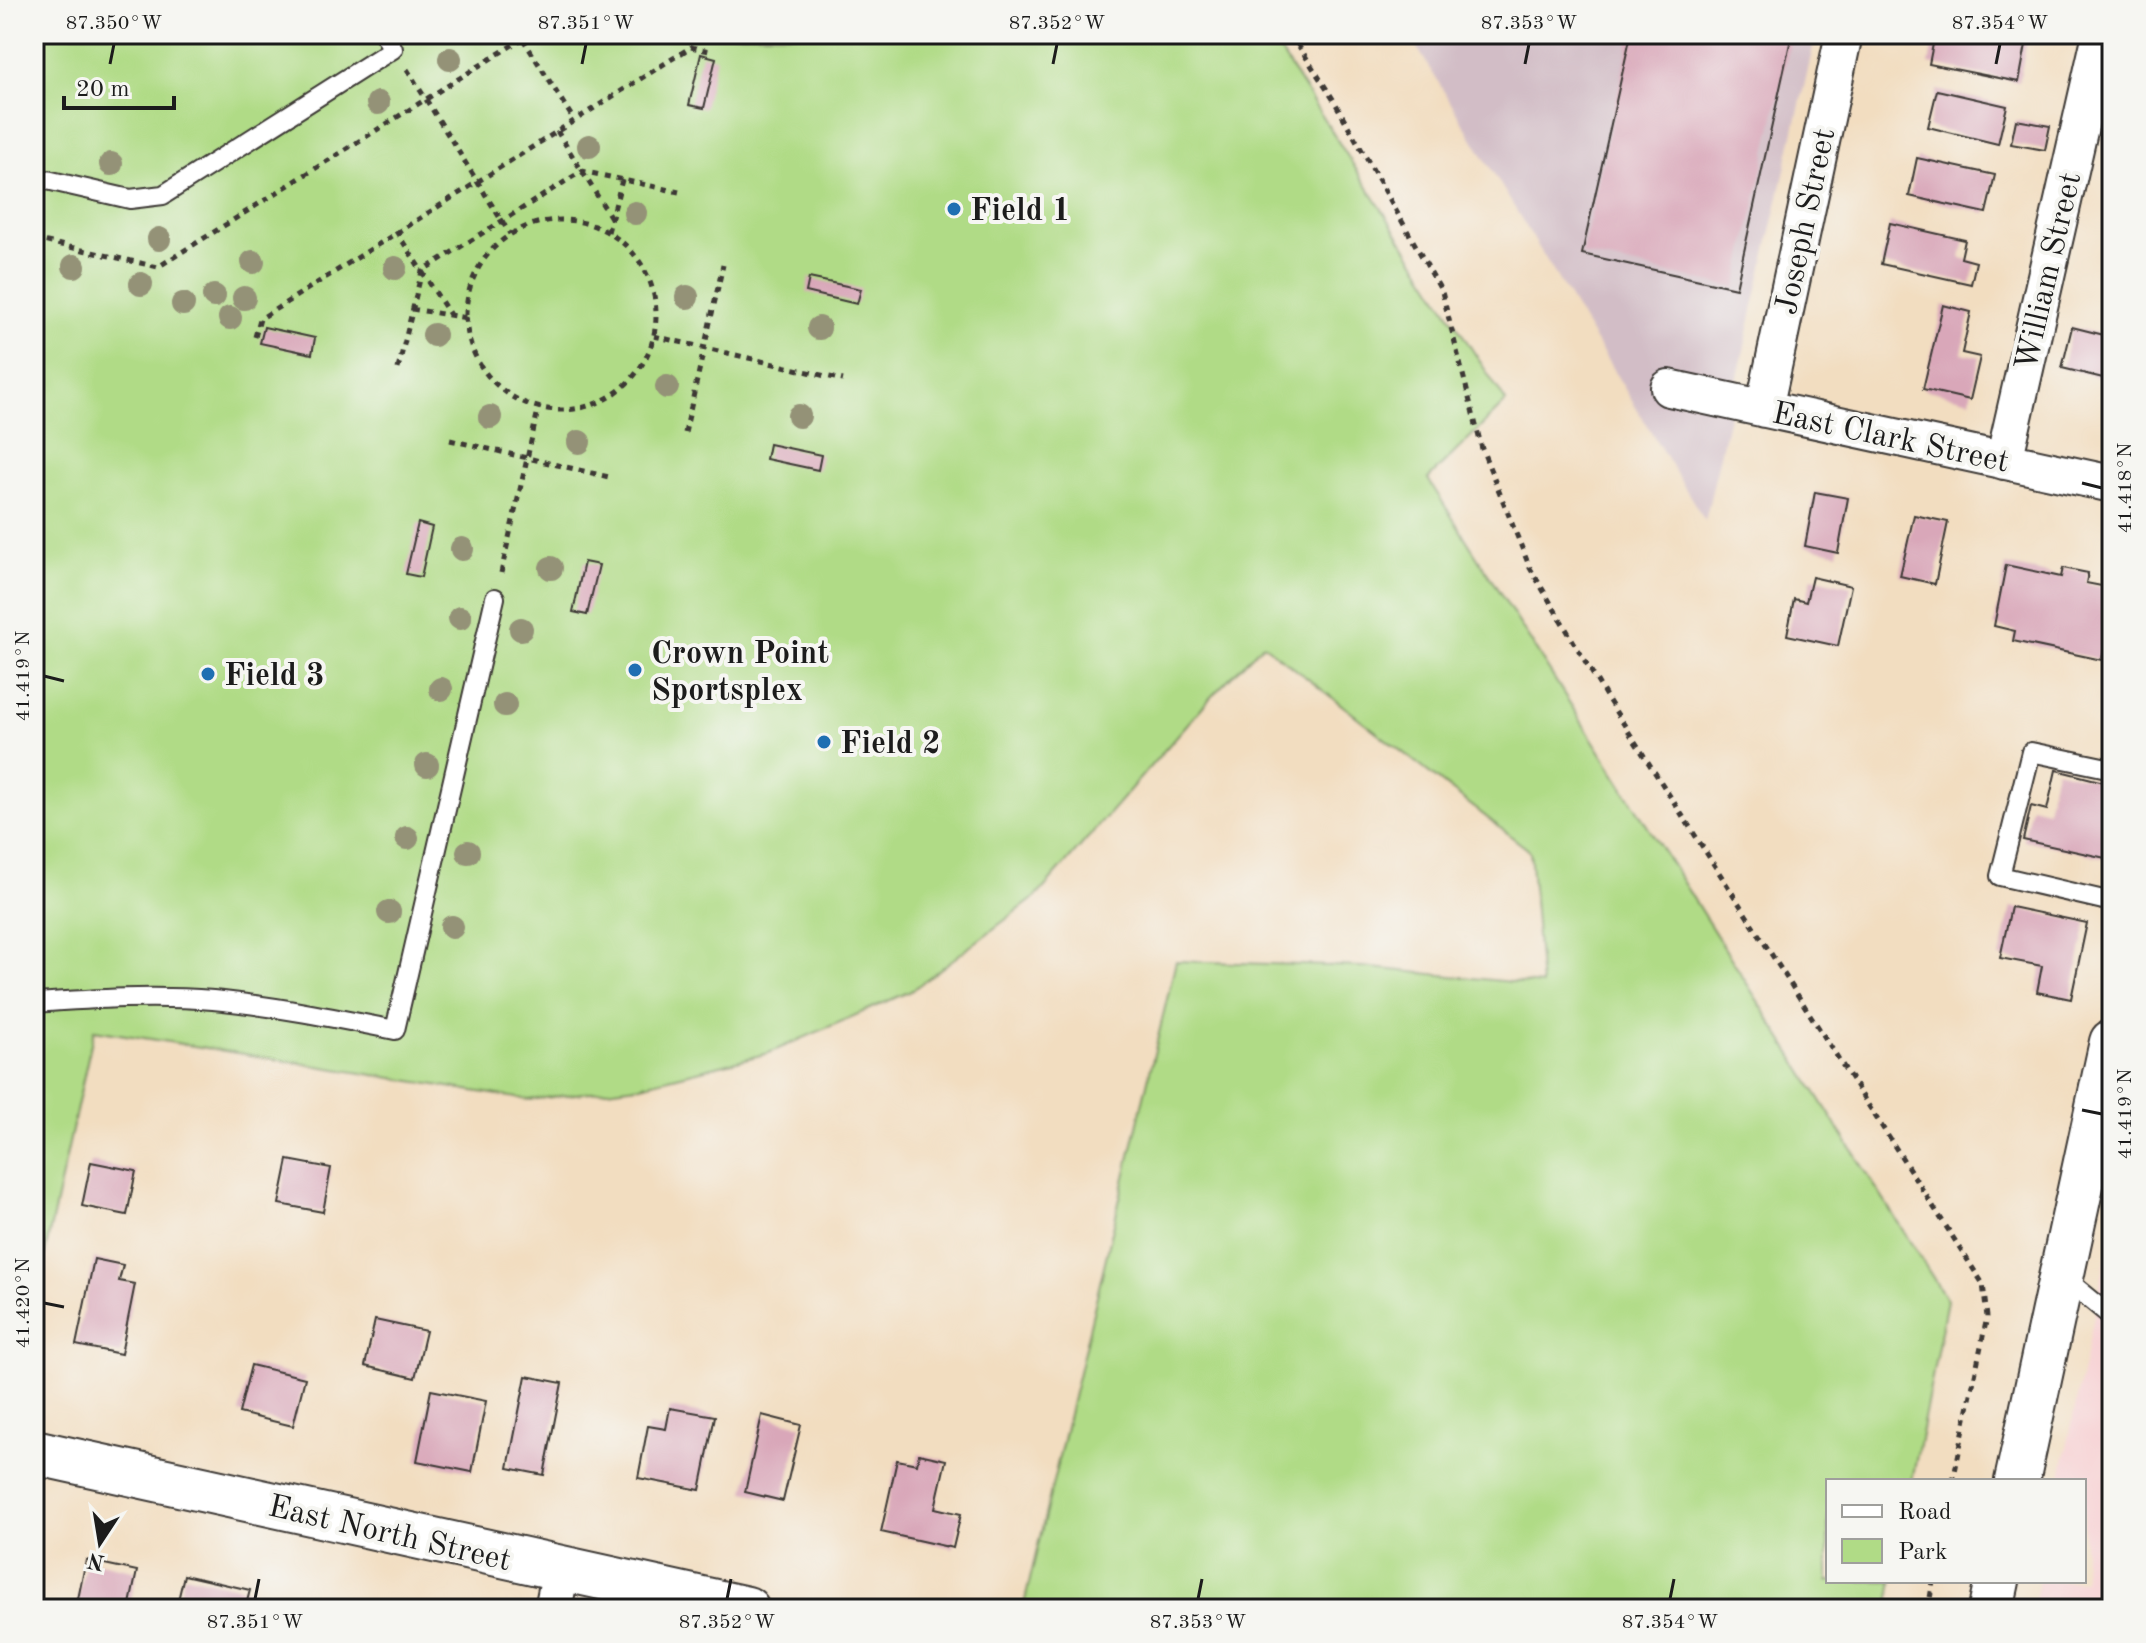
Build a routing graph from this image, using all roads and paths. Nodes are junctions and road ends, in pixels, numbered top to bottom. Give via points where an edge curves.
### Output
1 (530, 34) edge
2 (1291, 34) edge
3 (1844, 34) edge
4 (2101, 34) edge
5 (523, 39) junction
6 (389, 42) edge
7 (714, 52) dead end
8 (426, 99) junction
9 (574, 120) junction
10 (557, 131) junction
11 (582, 171) junction
12 (34, 177) edge
13 (622, 180) junction
14 (477, 181) junction
15 (679, 192) dead end
16 (502, 221) junction
17 (613, 221) junction
18 (396, 231) junction
19 (608, 232) junction
20 (510, 234) junction
21 (34, 239) edge
22 (723, 265) dead end
23 (422, 271) junction
24 (412, 309) junction
25 (452, 318) junction
26 (467, 318) junction
27 (654, 336) junction
28 (255, 337) dead end
29 (704, 348) junction
30 (398, 369) dead end
31 (843, 380) dead end
32 (1669, 388) dead end
33 (539, 406) junction
34 (1764, 409) junction
35 (685, 433) dead end
36 (450, 440) dead end
37 (527, 457) junction
38 (2004, 461) junction
39 (609, 477) dead end
40 (2112, 484) edge
41 (495, 598) joint
42 (2112, 769) edge
43 (2112, 902) edge
44 (34, 1003) edge
45 (2112, 1042) edge
46 (2060, 1274) junction
47 (2112, 1317) edge
48 (34, 1452) edge
49 (1953, 1479) edge
50 (2017, 1479) edge
51 (1933, 1583) edge
52 (1997, 1583) edge
53 (557, 1589) edge
54 (747, 1609) edge
55 (1928, 1609) edge
56 (1991, 1609) edge

1 - 5 path
2 - 49 path via 1442,292 1482,449 1530,568 1607,698 1983,1284 1987,1317
3 - 34 street, Joseph Street
4 - 38 street, William Street
5 - 8 path
5 - 9 path
6 - 8 path
6 - 12 lane via 163,195 130,199
7 - 9 path via 691,47
8 - 14 path
8 - 21 path via 158,267
9 - 10 path
10 - 11 path
10 - 14 path
11 - 13 path
11 - 16 path
11 - 17 path
13 - 15 path
13 - 17 path
14 - 16 path
14 - 18 path
16 - 20 path
16 - 23 path
17 - 19 path
18 - 23 path
18 - 28 path via 260,319
19 - 20 path via 573,220 552,220
19 - 27 path via 629,248 651,282
20 - 26 path via 480,265 471,284
22 - 29 path
23 - 24 path
23 - 25 path
24 - 25 path
24 - 30 path
25 - 26 path
26 - 33 path via 472,347 494,381 510,395
27 - 29 path
27 - 33 path via 642,364 612,395 571,409
29 - 31 path
29 - 35 path
32 - 34 street, East Clark Street
33 - 37 path
34 - 38 street, East Clark Street
36 - 37 path
37 - 39 path
37 - 41 path
38 - 40 street, East Clark Street
41 - 44 lane via 395,1030 212,1000
42 - 43 lane via 2031,752 2000,876
45 - 46 street
46 - 47 lane
46 - 50 street
48 - 53 street, East North Street
51 - 55 path
52 - 56 street
53 - 54 street, East North Street

